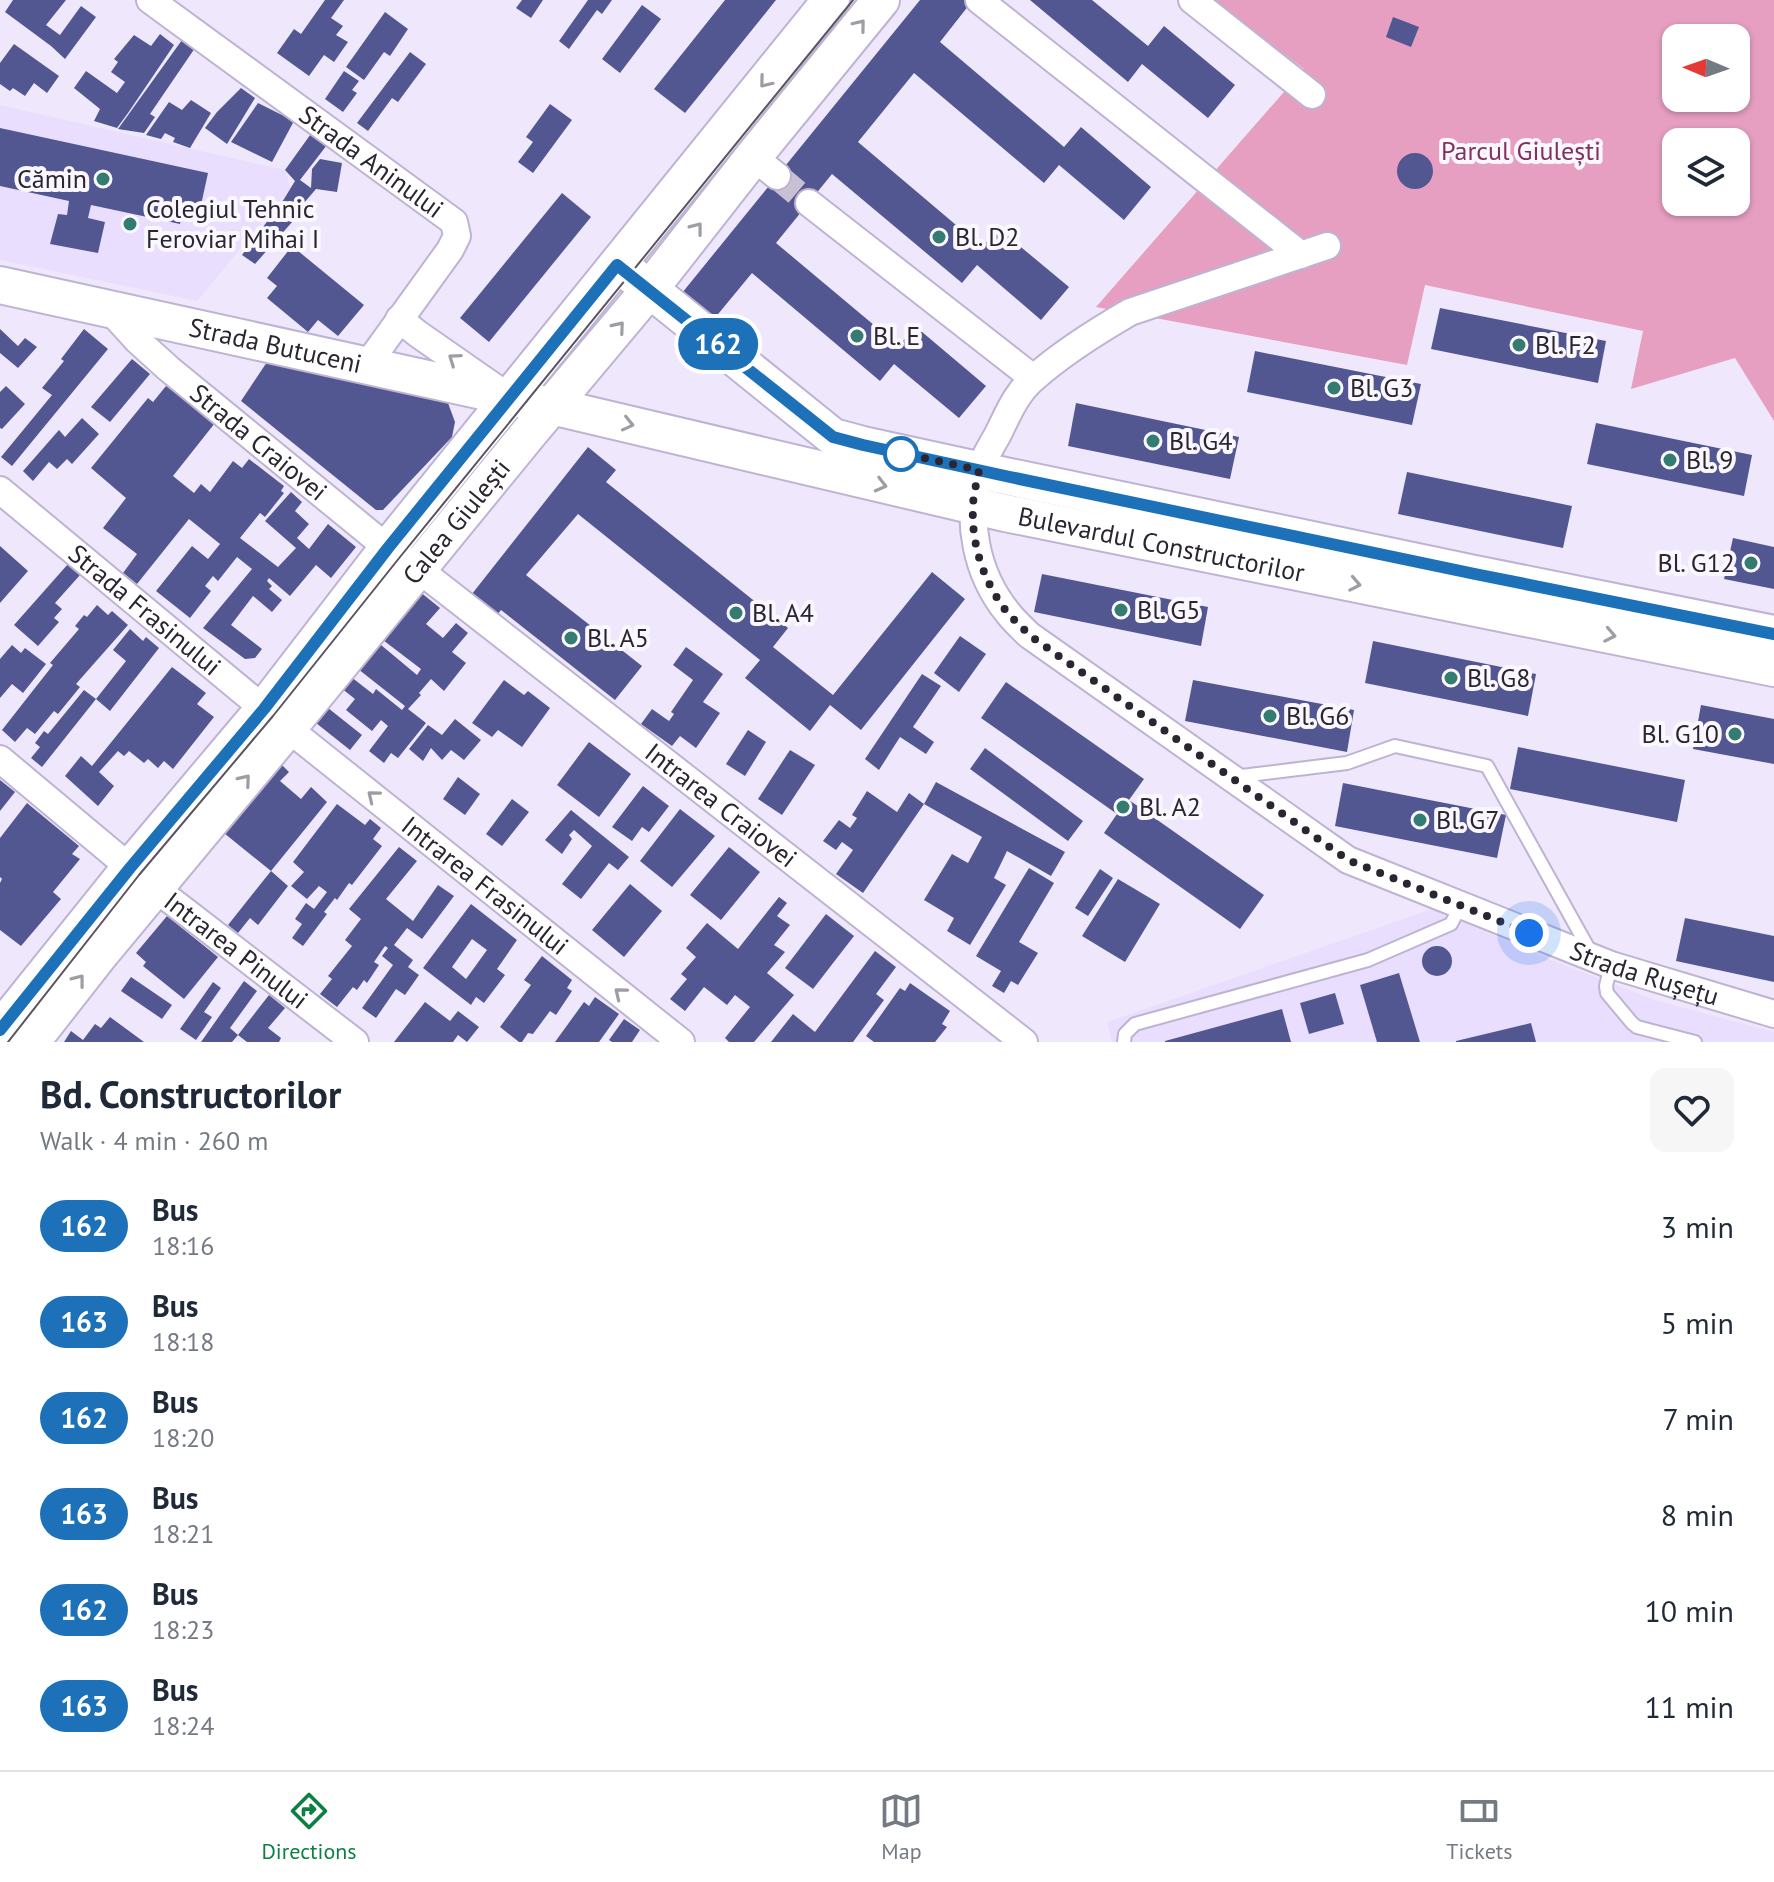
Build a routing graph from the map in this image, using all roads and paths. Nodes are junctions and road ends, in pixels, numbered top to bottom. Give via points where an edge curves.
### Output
1 (150, 0) edge
2 (831, 0) edge
3 (881, 0) edge
4 (979, 0) edge
5 (1192, 0) edge
6 (1312, 95) dead end
7 (809, 203) tunnel mouth
8 (1327, 246) dead end
9 (1301, 255) junction
10 (617, 265) junction
11 (0, 285) edge
12 (649, 290) junction
13 (108, 308) junction
14 (399, 319) junction
15 (367, 365) junction
16 (1033, 378) junction
17 (510, 398) junction
18 (552, 407) junction
19 (830, 454) junction
20 (979, 470) junction
21 (0, 490) edge
22 (973, 505) junction
23 (388, 548) junction
24 (418, 569) junction
25 (1472, 590) junction
26 (1774, 634) edge
27 (1774, 668) edge
28 (276, 718) junction
29 (0, 759) edge
30 (1230, 777) junction
31 (142, 878) junction
32 (1461, 905) junction
33 (1602, 961) junction
34 (1774, 1014) edge
35 (13, 1031) edge
36 (355, 1042) edge
37 (681, 1042) edge
38 (1024, 1042) edge
39 (1124, 1042) edge
40 (1695, 1042) edge

1 - 14 street, Strada Aninului via 454,222 457,236 450,250
2 -> 10 street, Calea Giulești
12 -> 3 street, Calea Giulești via 765,166
4 - 9 street
5 - 6 street
7 - 16 street
8 - 9 street, Strada Rușețu
9 - 16 street, Strada Rușețu via 1130,312
10 - 12 street, Bulevardul Constructorilor
10 - 17 street, Calea Giulești
11 - 13 street, Strada Butuceni
18 -> 12 street, Calea Giulești
12 - 19 street, Bulevardul Constructorilor
13 - 15 street, Strada Butuceni
13 - 23 street, Strada Craiovei via 169,369
14 - 15 street, Strada Aninului
17 -> 14 street
15 - 17 street, Strada Butuceni
16 - 20 street, Strada Rușețu via 1017,395
17 - 18 street, Strada Butuceni
17 - 23 street, Calea Giulești
18 -> 19 street, Bulevardul Constructorilor
18 - 24 street, Calea Giulești
19 - 20 street, Bulevardul Constructorilor via 863,445
19 -> 22 street, Bulevardul Constructorilor
20 - 22 street, Strada Rușețu
20 - 25 street, Bulevardul Constructorilor
21 - 28 street, Strada Frasinului
22 -> 25 street, Bulevardul Constructorilor
22 - 30 street, Strada Rușețu via 980,564 1007,612 1029,635
23 - 24 street, Strada Craiovei
23 - 28 street, Calea Giulești
24 - 28 street, Calea Giulești
24 - 38 street, Intrarea Craiovei
25 - 26 street, Bulevardul Constructorilor
25 -> 27 street, Bulevardul Constructorilor
28 - 31 street, Calea Giulești
37 -> 28 street, Intrarea Frasinului
29 - 31 street, Intrarea Pinului
30 - 32 street, Strada Rușețu via 1348,860
30 - 33 lane via 1347,763 1395,746 1487,766
31 - 35 street, Calea Giulești
31 - 36 street, Intrarea Pinului
32 - 33 street, Strada Rușețu
32 - 39 lane via 1451,924 1368,960 1135,1024
33 - 34 street, Strada Rușețu
33 - 40 lane via 1607,993 1632,1023

